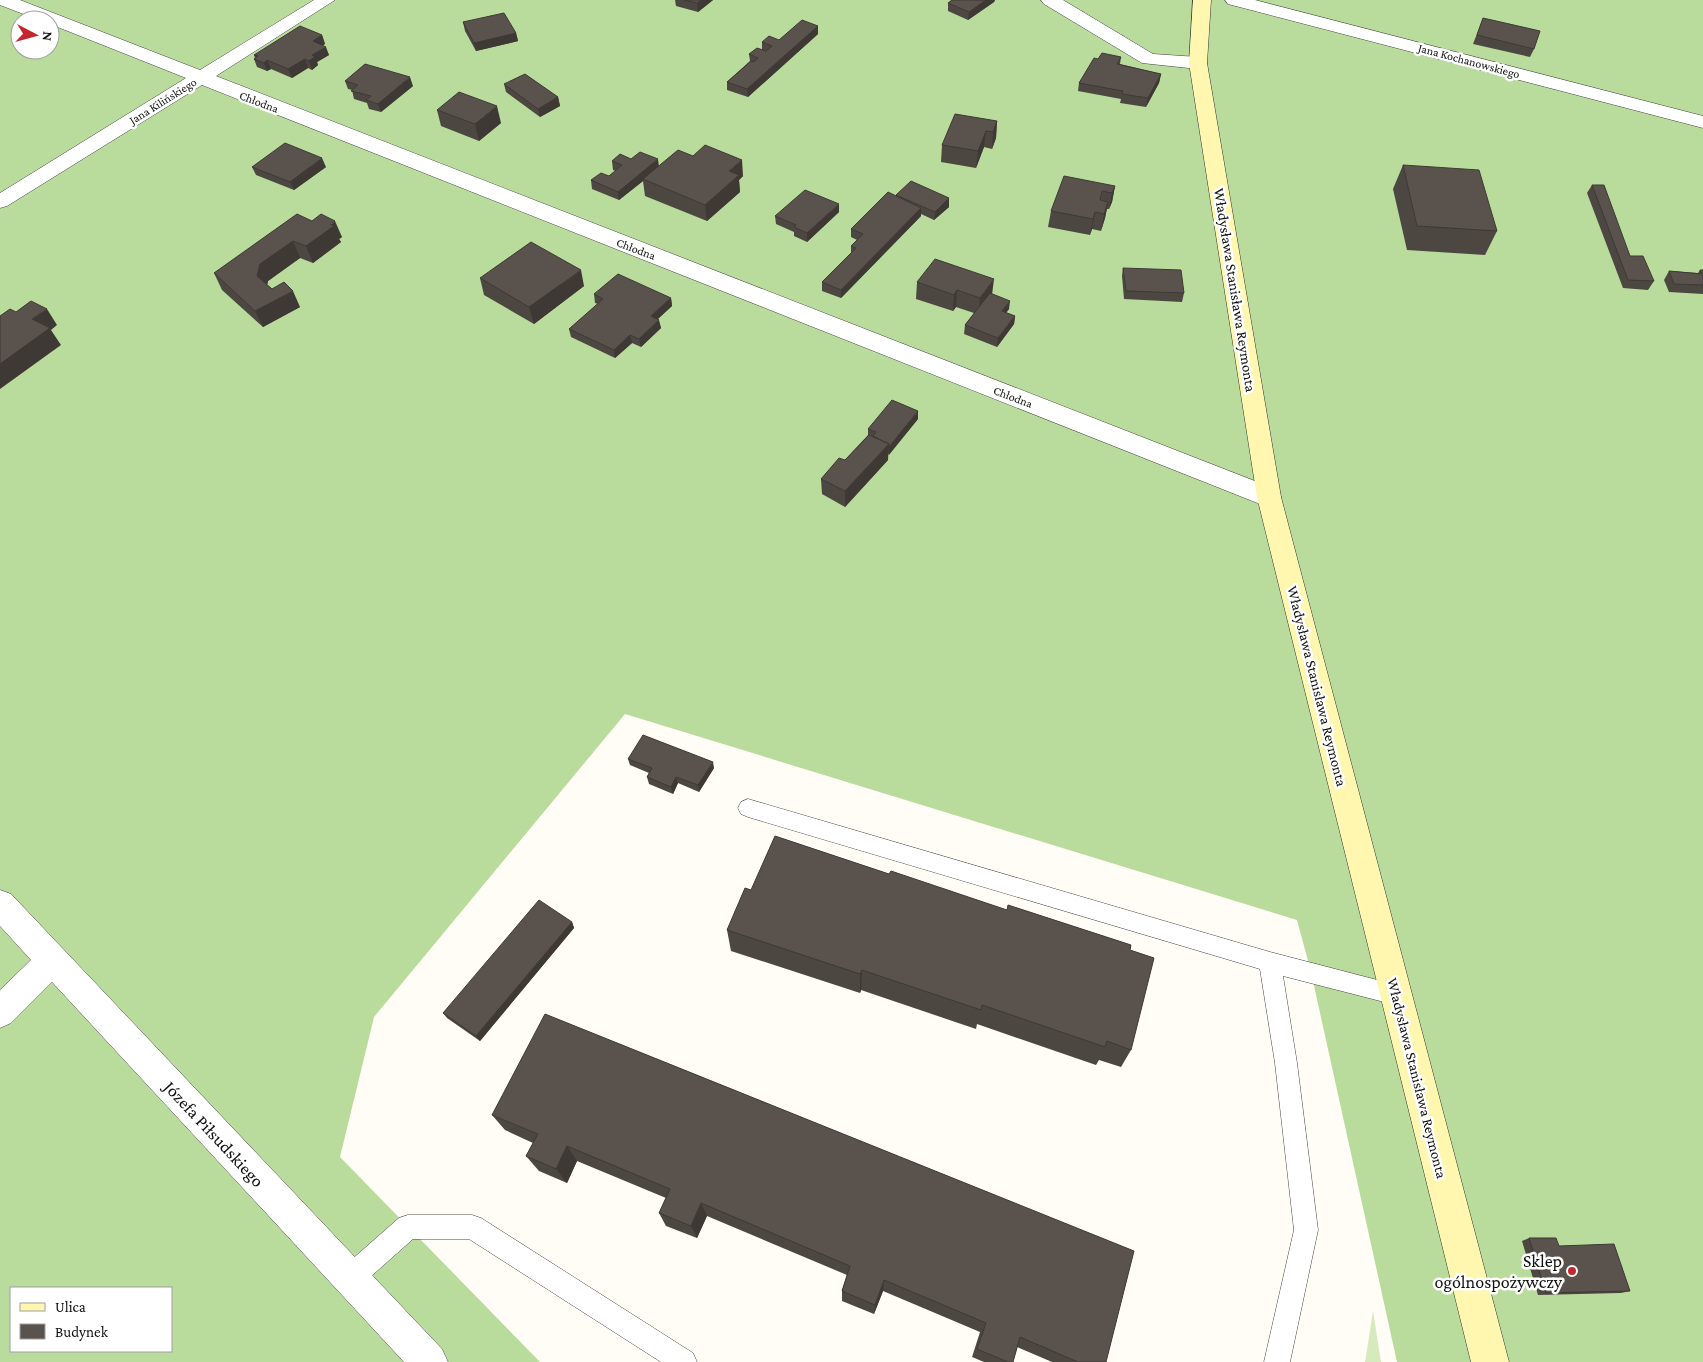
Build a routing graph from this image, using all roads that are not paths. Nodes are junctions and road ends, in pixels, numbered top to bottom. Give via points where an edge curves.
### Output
1 (4, 0) edge
2 (326, 0) edge
3 (1050, 0) edge
4 (1202, 0) edge
5 (1234, 0) edge
6 (1198, 63) junction
7 (200, 78) junction
8 (1703, 122) edge
9 (0, 202) edge
10 (1269, 497) junction
11 (748, 808) dead end
12 (0, 904) edge
13 (52, 961) junction
14 (1270, 962) junction
15 (1396, 994) junction
16 (0, 1012) edge
17 (350, 1278) junction
18 (429, 1362) edge
19 (684, 1362) edge
20 (1277, 1362) edge
21 (1490, 1362) edge

1 - 7 street, Chłodna
2 - 7 street, Jana Kilińskiego
3 - 6 street via 1149,58
4 - 6 street, Władysława Stanisława Reymonta
5 - 8 street, Jana Kochanowskiego
6 - 10 street, Władysława Stanisława Reymonta
7 - 9 street, Jana Kilińskiego
7 - 10 street, Chłodna
10 - 15 street, Władysława Stanisława Reymonta
11 - 14 lane
12 - 13 street, Józefa Piłsudskiego
13 - 16 street
13 - 17 street, Józefa Piłsudskiego
14 - 15 lane
14 - 20 lane via 1306,1230
15 - 21 street, Władysława Stanisława Reymonta
17 - 18 street, Józefa Piłsudskiego
17 - 19 lane via 408,1226 472,1227

